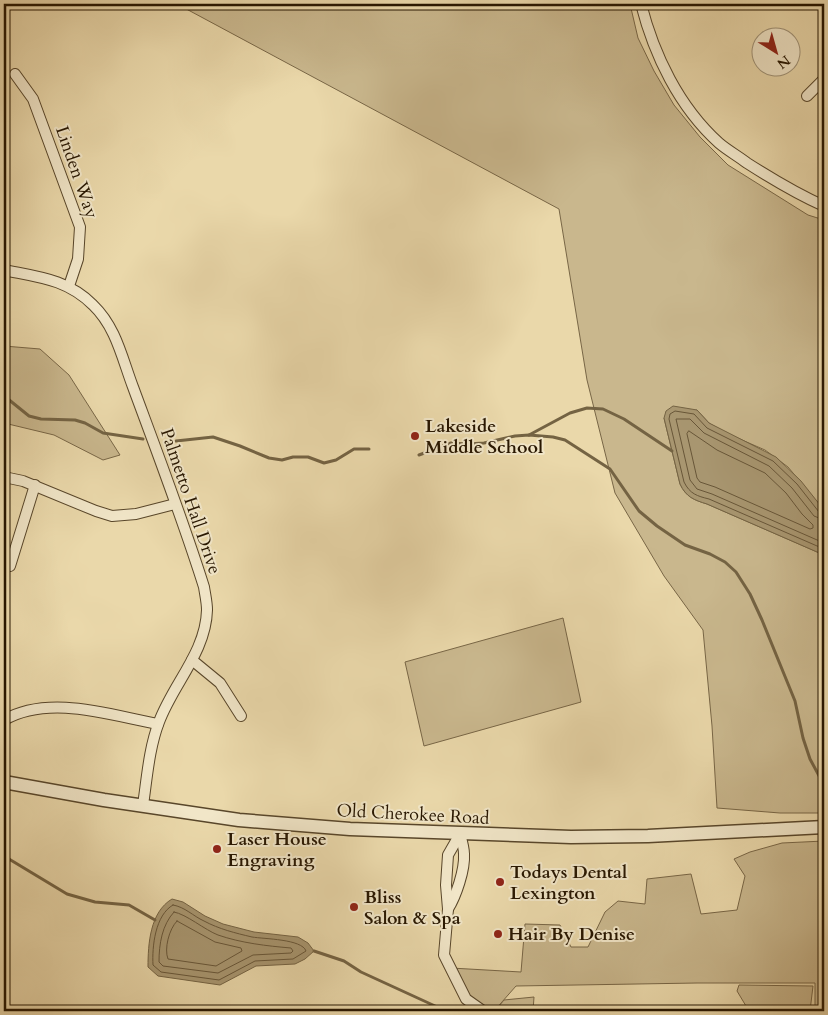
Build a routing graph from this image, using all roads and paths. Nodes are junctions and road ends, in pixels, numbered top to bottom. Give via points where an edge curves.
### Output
1 (641, 4) edge
2 (15, 74) dead end
3 (824, 79) edge
4 (807, 96) dead end
5 (824, 206) edge
6 (4, 270) edge
7 (69, 286) junction
8 (4, 477) edge
9 (35, 485) junction
10 (175, 504) junction
11 (10, 566) dead end
12 (192, 660) junction
13 (241, 716) dead end
14 (4, 720) edge
15 (158, 724) junction
16 (4, 782) edge
17 (143, 805) junction
18 (824, 827) edge
19 (460, 834) junction
20 (448, 909) junction
21 (483, 1011) edge

1 - 5 street via 672,83 682,101 705,128 719,143 774,180
2 - 7 street, Linden Way via 33,99 80,227 78,259
3 - 4 street
6 - 7 street, Palmetto Hall Drive
7 - 10 street, Palmetto Hall Drive via 93,304 111,330
8 - 9 street
9 - 10 street via 112,516 136,514
9 - 11 street
10 - 12 street, Palmetto Hall Drive via 204,586 207,609 204,634
12 - 13 street via 220,683
12 - 15 street, Palmetto Hall Drive
14 - 15 street via 26,710 63,707
15 - 17 street, Palmetto Hall Drive
16 - 17 street, Old Cherokee Road
17 - 19 street, Old Cherokee Road via 260,823
18 - 19 street, Old Cherokee Road via 648,836
19 - 20 street via 448,855
19 - 20 street via 463,867 455,899
20 - 21 street via 444,955 466,999

